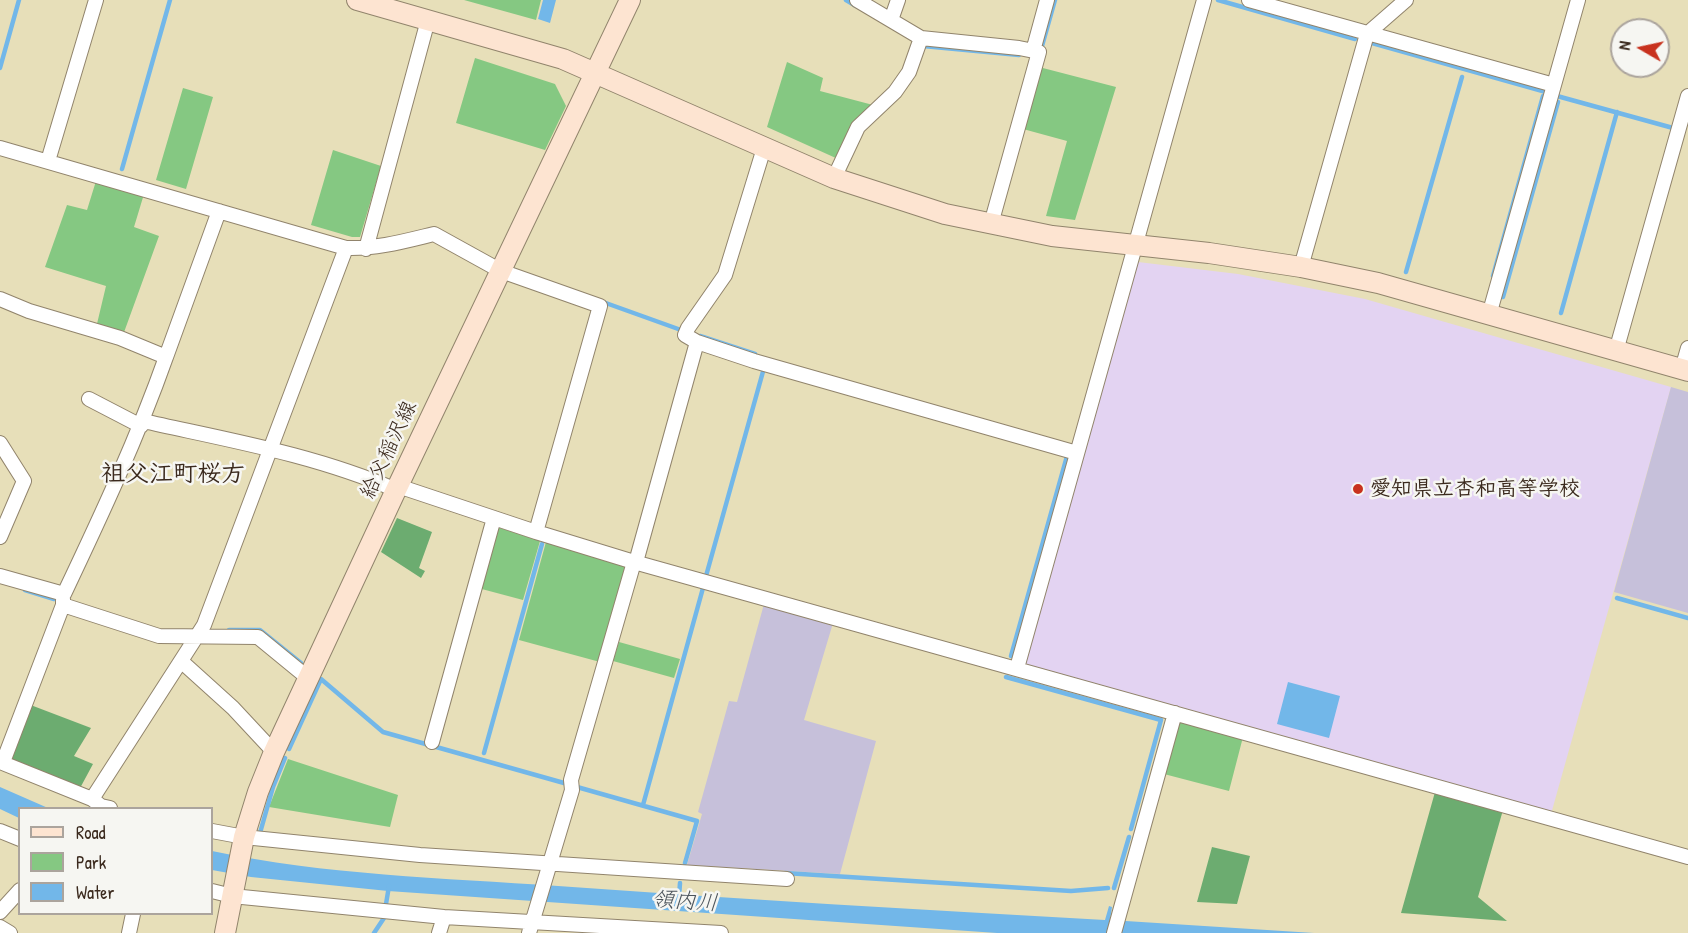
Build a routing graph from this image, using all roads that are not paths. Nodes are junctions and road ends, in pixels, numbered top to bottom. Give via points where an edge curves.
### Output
1 (96, 0) edge
2 (357, 0) edge
3 (630, 0) edge
4 (857, 0) edge
5 (898, 0) edge
6 (1047, 0) edge
7 (1204, 0) edge
8 (1249, 0) edge
9 (1406, 0) edge
10 (1578, 0) edge
11 (428, 20) junction
12 (891, 20) junction
13 (1367, 34) junction
14 (921, 38) junction
15 (1033, 51) junction
16 (596, 73) junction
17 (1554, 85) junction
18 (1688, 96) edge
19 (0, 148) edge
20 (764, 148) junction
21 (48, 161) junction
22 (834, 178) junction
23 (219, 211) junction
24 (991, 224) junction
25 (1136, 246) junction
26 (346, 248) junction
27 (366, 249) junction
28 (1301, 267) junction
29 (501, 271) junction
30 (0, 299) edge
31 (1490, 315) junction
32 (698, 342) junction
33 (1688, 348) edge
34 (1616, 351) junction
35 (166, 357) junction
36 (1685, 370) edge
37 (89, 399) dead end
38 (142, 423) junction
39 (0, 443) edge
40 (271, 450) junction
41 (1077, 453) junction
42 (397, 488) junction
43 (494, 518) junction
44 (536, 532) junction
45 (0, 537) edge
46 (635, 562) junction
47 (0, 576) edge
48 (63, 600) junction
49 (196, 636) junction
50 (181, 661) junction
51 (1017, 668) junction
52 (308, 678) junction
53 (1175, 712) junction
54 (432, 742) dead end
55 (274, 752) junction
56 (2, 762) edge
57 (92, 799) junction
58 (106, 807) edge
59 (0, 831) edge
60 (213, 831) edge
61 (18, 838) edge
62 (243, 838) junction
63 (1688, 857) edge
64 (548, 865) junction
65 (787, 879) dead end
66 (213, 891) edge
67 (18, 892) edge
68 (232, 893) junction
69 (0, 912) edge
70 (133, 915) edge
71 (444, 917) junction
72 (532, 925) edge
73 (0, 927) edge
74 (10, 933) edge
75 (129, 933) edge
76 (225, 933) edge
77 (440, 933) edge
78 (721, 933) edge
79 (1114, 933) edge

1 - 21 street
2 - 11 main road
3 - 16 main road, 給父稲沢線
4 - 12 street
5 - 12 street
6 - 15 street
7 - 25 street
8 - 13 street
9 - 13 street
10 - 17 street
11 - 16 main road via 564,59
11 - 27 street
12 - 14 street
13 - 17 street
13 - 28 street
14 - 15 street
14 - 22 street via 909,72 895,92 858,127
15 - 24 street via 1039,52
16 - 20 main road
16 - 29 main road, 給父稲沢線
17 - 31 street
18 - 34 street
19 - 21 street
20 - 22 main road
20 - 32 street via 725,275 688,328 686,335
21 - 23 street
22 - 24 main road via 900,201
23 - 26 street
23 - 35 street
24 - 25 main road
25 - 28 main road
25 - 41 street
26 - 27 street
26 - 40 street
27 - 29 street via 434,234
28 - 31 main road via 1378,283
29 - 42 main road, 給父稲沢線
29 - 44 street via 600,306
30 - 35 street
31 - 34 main road
32 - 41 street
32 - 46 street
33 - 36 street
34 - 36 main road
35 - 38 street
37 - 38 street
38 - 40 street
38 - 48 street
39 - 45 street via 24,481
40 - 42 street via 356,472
40 - 49 street via 204,625
41 - 51 street
42 - 43 street
42 - 52 main road, 給父稲沢線
43 - 44 street
43 - 54 street
44 - 46 street
46 - 51 street
46 - 64 street
47 - 48 street
48 - 49 street via 159,636
48 - 56 street
49 - 50 street
49 - 52 street via 258,637
50 - 55 street via 234,708
50 - 57 street
51 - 53 street
52 - 55 main road, 給父稲沢線
53 - 63 street
53 - 79 street
55 - 62 main road, 給父稲沢線
56 - 57 street
57 - 58 street
59 - 61 street
60 - 62 street
62 - 64 street
62 - 68 main road, 給父稲沢線
64 - 65 street
64 - 72 street
66 - 68 street
67 - 69 street
68 - 71 street
68 - 76 main road, 給父稲沢線
70 - 75 street
71 - 72 street
71 - 77 street
72 - 78 street
73 - 74 street

